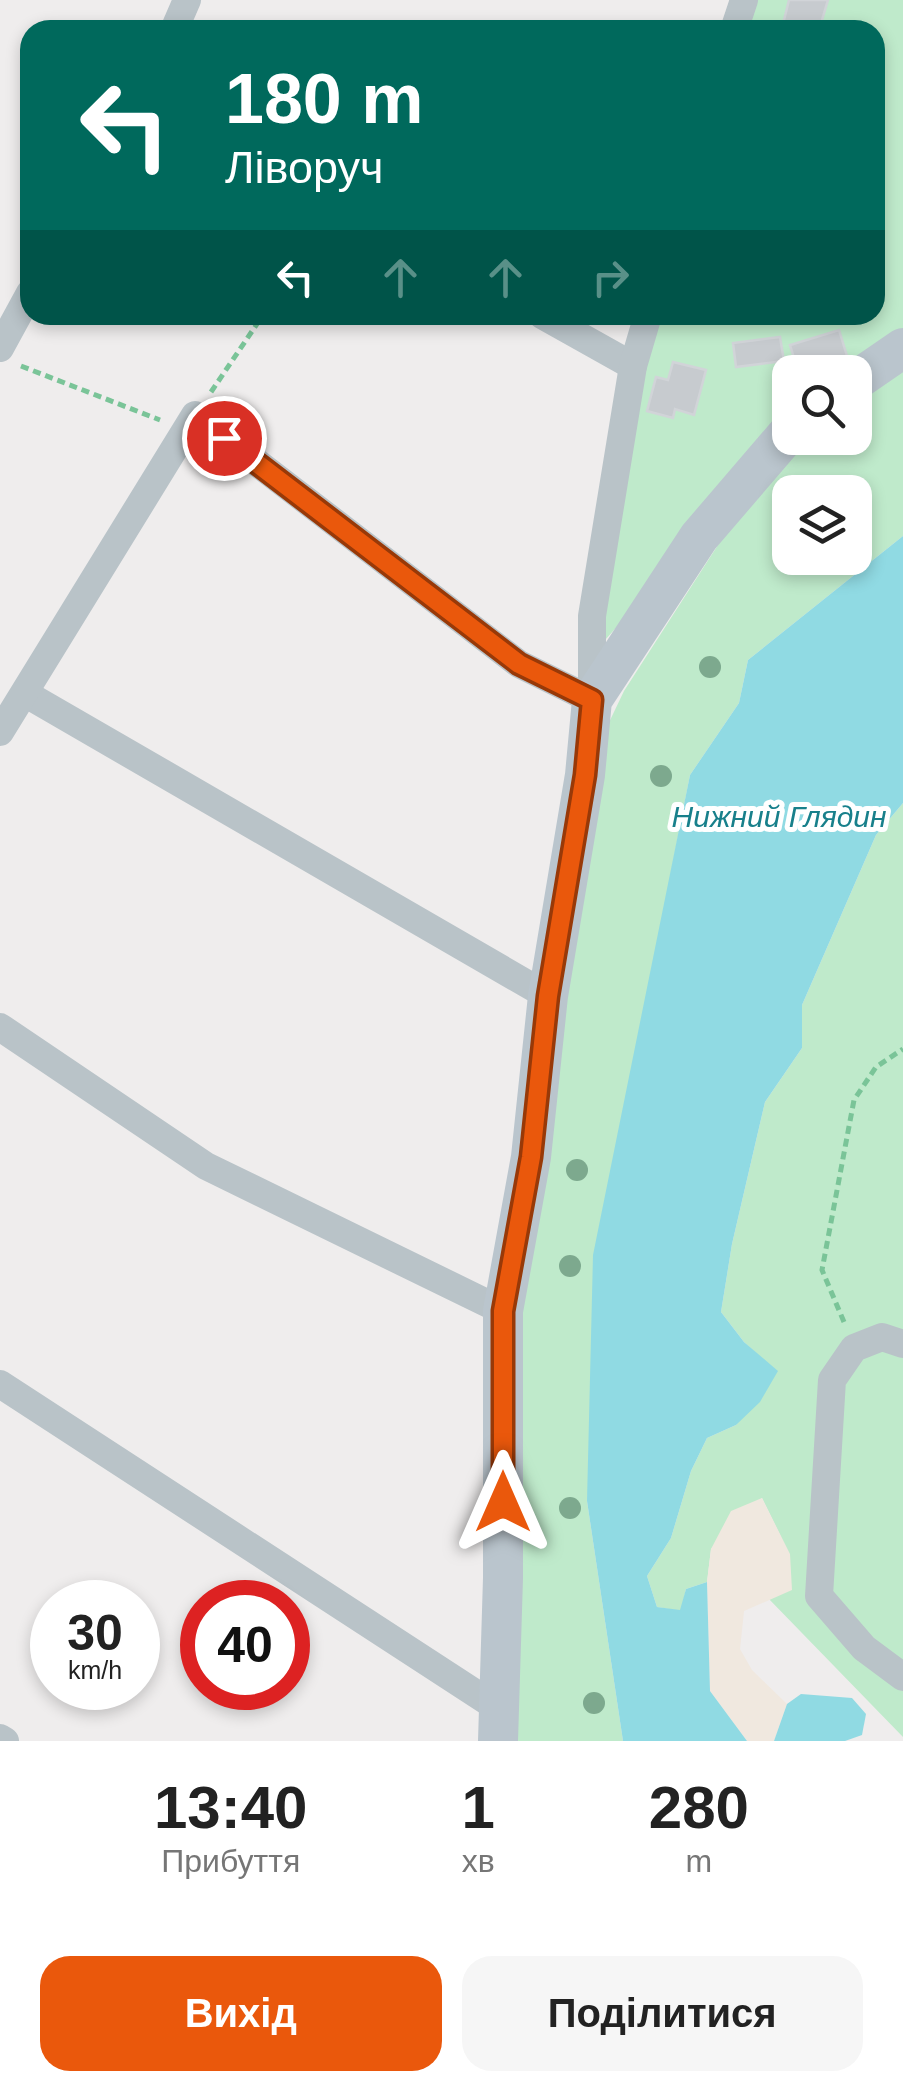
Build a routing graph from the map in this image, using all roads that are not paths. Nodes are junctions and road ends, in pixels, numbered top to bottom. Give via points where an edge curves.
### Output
1 (20, 324) edge
2 (560, 325) edge
3 (645, 325) edge
4 (903, 348) edge
5 (9, 356) edge
6 (633, 366) junction
7 (872, 369) edge
8 (772, 451) edge
9 (26, 694) junction
10 (592, 700) junction
11 (0, 732) edge
12 (548, 996) junction
13 (0, 1027) edge
14 (503, 1311) junction
15 (903, 1344) edge
16 (0, 1384) edge
17 (903, 1676) edge
18 (500, 1726) edge

1 - 5 street
2 - 6 street
3 - 6 street
4 - 7 street
6 - 10 street via 592,616
8 - 10 street via 699,537
9 - 10 street via 189,425 519,664
9 - 11 street
9 - 12 street
10 - 12 street
12 - 14 street via 531,1157
13 - 14 street via 206,1166
14 - 18 street
15 - 17 street via 882,1337 854,1348 832,1380 819,1596 864,1648
16 - 18 street

